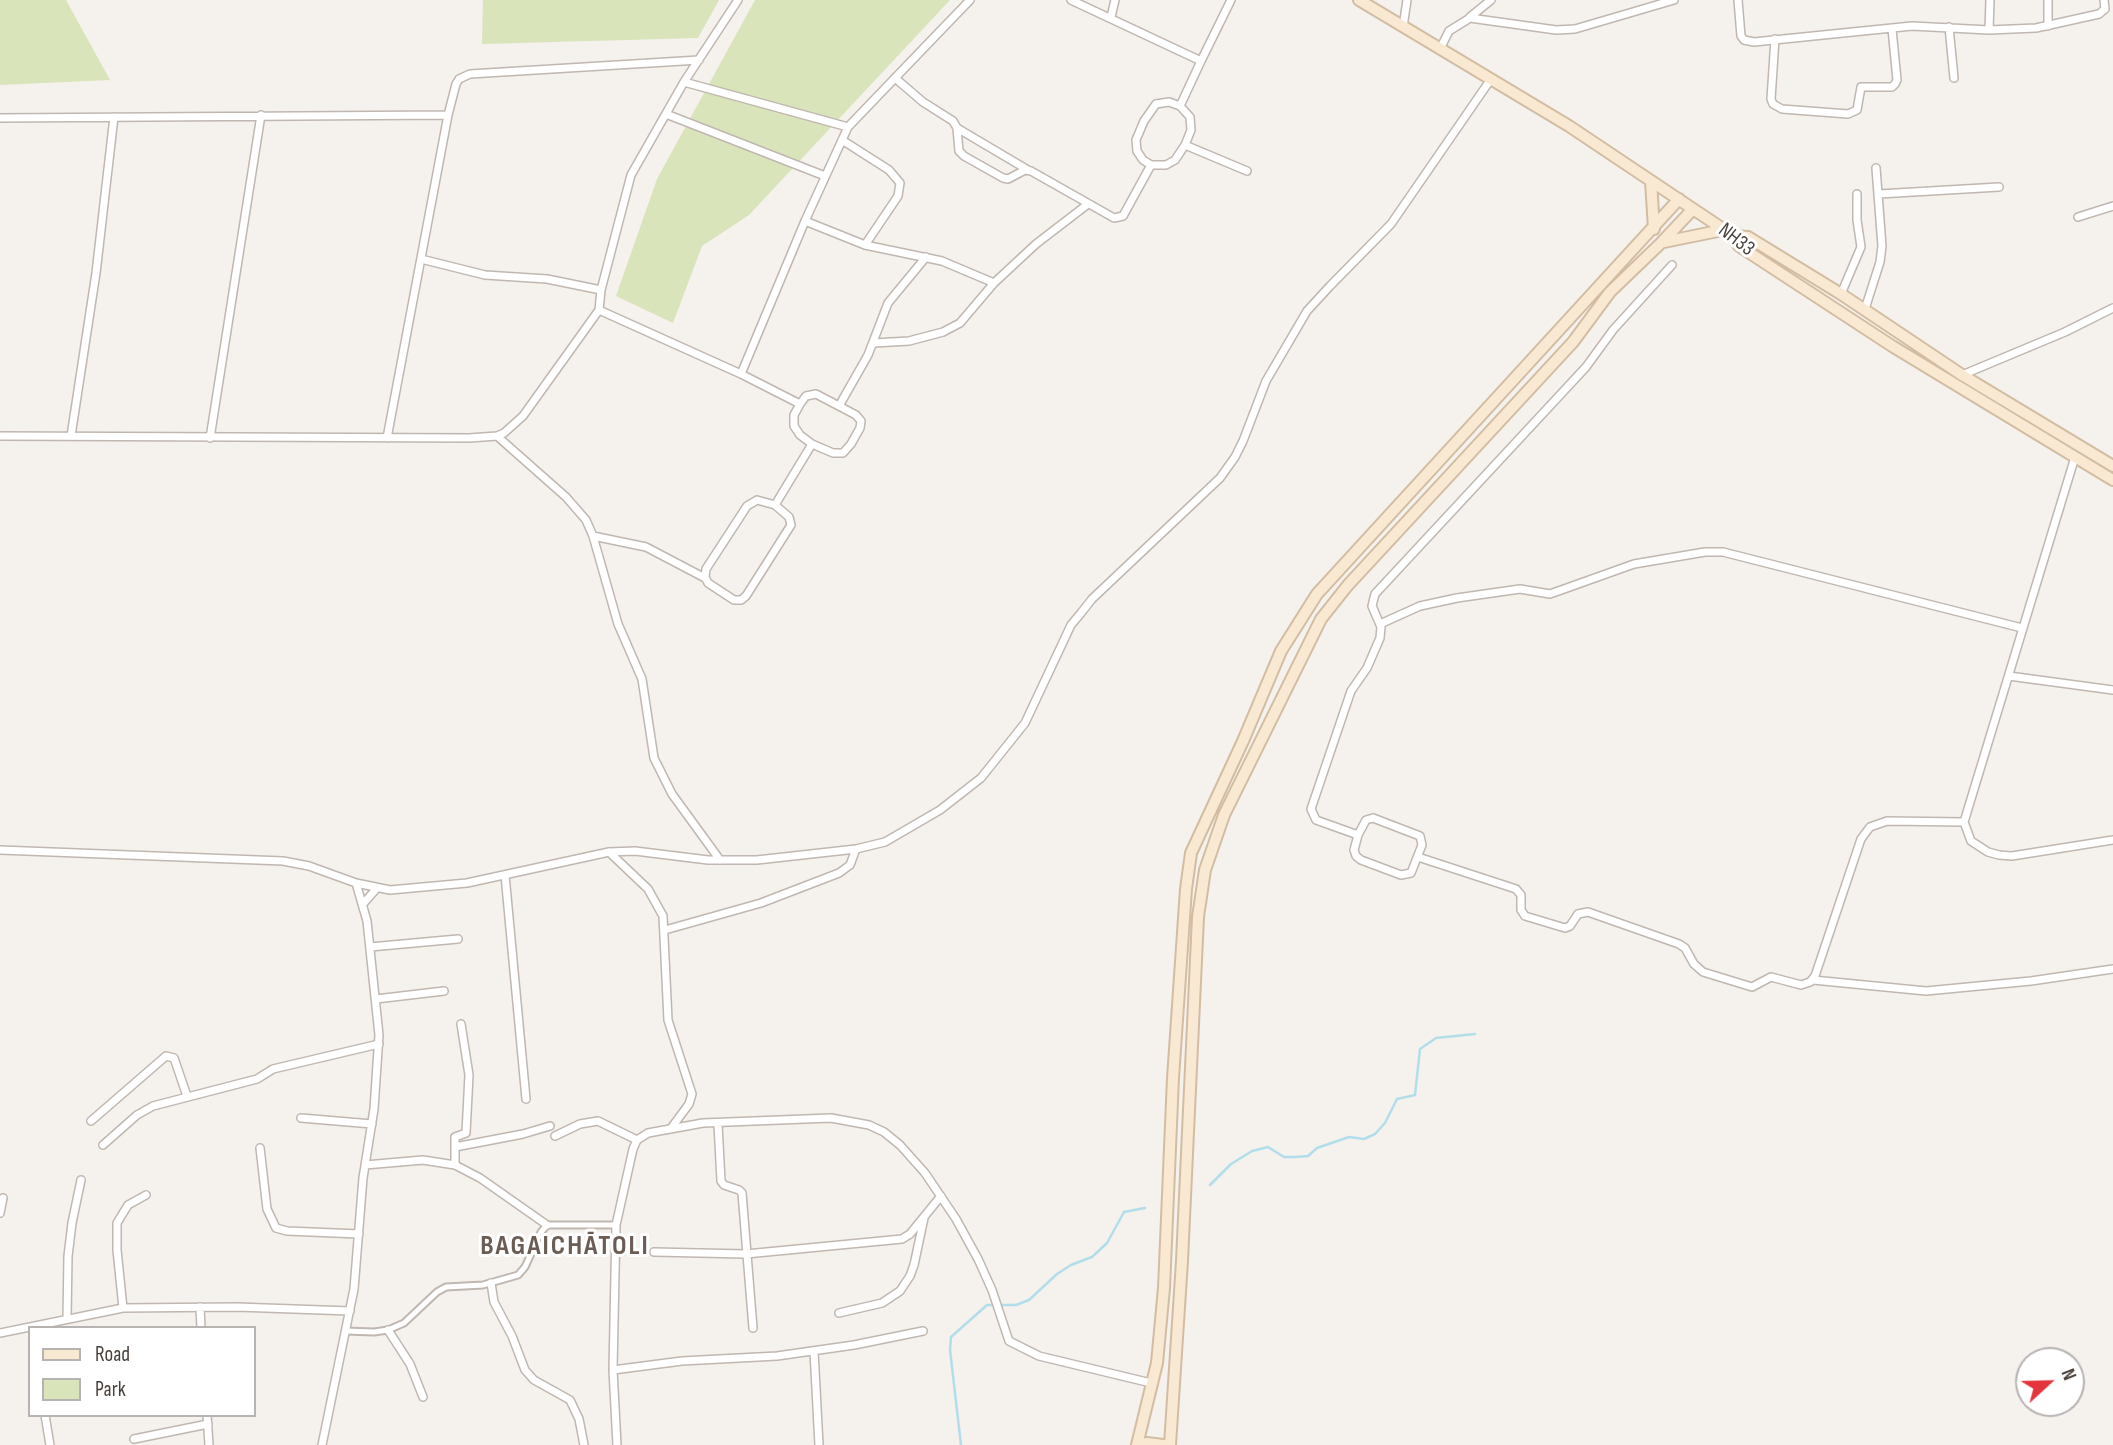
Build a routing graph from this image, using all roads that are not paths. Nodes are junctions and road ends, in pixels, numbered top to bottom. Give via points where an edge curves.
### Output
1 (738, 0) edge
2 (970, 0) edge
3 (1071, 0) edge
4 (1115, 0) edge
5 (1231, 0) edge
6 (1359, 0) edge
7 (1407, 0) edge
8 (1491, 0) edge
9 (1674, 0) edge
10 (1738, 0) edge
11 (1990, 0) edge
12 (2048, 0) edge
13 (2107, 0) edge
14 (1111, 17) junction
15 (1469, 18) junction
16 (2048, 26) junction
17 (1403, 27) junction
18 (1949, 27) junction
19 (1892, 29) junction
20 (1989, 30) junction
21 (1775, 40) junction
22 (1440, 48) junction
23 (699, 60) junction
24 (1200, 61) junction
25 (895, 78) junction
26 (1954, 78) dead end
27 (1491, 79) junction
28 (684, 82) junction
29 (1180, 106) junction
30 (666, 114) junction
31 (261, 115) junction
32 (448, 115) junction
33 (114, 117) junction
34 (0, 118) edge
35 (848, 127) junction
36 (957, 128) junction
37 (842, 140) junction
38 (1185, 145) junction
39 (1151, 165) junction
40 (1876, 168) dead end
41 (1028, 170) junction
42 (1247, 171) dead end
43 (825, 176) junction
44 (1651, 181) junction
45 (1999, 187) dead end
46 (1857, 194) dead end
47 (1879, 194) junction
48 (1679, 199) junction
49 (1088, 204) junction
50 (2113, 206) edge
51 (1693, 209) junction
52 (2078, 217) dead end
53 (805, 221) junction
54 (1654, 229) junction
55 (1727, 233) junction
56 (1662, 242) junction
57 (865, 246) junction
58 (926, 257) junction
59 (421, 259) junction
60 (1672, 265) dead end
61 (994, 283) junction
62 (601, 290) junction
63 (1841, 294) junction
64 (2113, 308) edge
65 (1865, 309) junction
66 (599, 310) junction
67 (874, 343) junction
68 (741, 374) junction
69 (1962, 375) junction
70 (800, 404) junction
71 (839, 406) junction
72 (0, 436) edge
73 (71, 436) junction
74 (497, 436) junction
75 (210, 438) junction
76 (387, 438) junction
77 (812, 444) junction
78 (2075, 457) junction
79 (2113, 466) edge
80 (2113, 480) edge
81 (775, 505) junction
82 (593, 536) junction
83 (705, 578) junction
84 (1380, 624) junction
85 (2022, 628) junction
86 (2009, 677) junction
87 (2113, 690) edge
88 (1964, 822) junction
89 (1359, 835) junction
90 (2113, 840) edge
91 (856, 849) junction
92 (0, 850) edge
93 (609, 852) junction
94 (1418, 857) junction
95 (720, 860) junction
96 (505, 875) junction
97 (356, 883) junction
98 (377, 888) junction
99 (363, 904) junction
100 (664, 930) junction
101 (458, 939) dead end
102 (370, 947) junction
103 (2113, 969) edge
104 (1813, 979) junction
105 (444, 991) dead end
106 (376, 999) junction
107 (461, 1024) dead end
108 (379, 1044) junction
109 (187, 1096) junction
110 (526, 1099) dead end
111 (301, 1118) dead end
112 (91, 1121) dead end
113 (372, 1124) junction
114 (718, 1124) junction
115 (550, 1126) dead end
116 (672, 1127) junction
117 (555, 1136) dead end
118 (637, 1140) junction
119 (103, 1145) dead end
120 (455, 1147) junction
121 (260, 1148) dead end
122 (365, 1165) junction
123 (455, 1166) junction
124 (81, 1180) dead end
125 (146, 1195) dead end
126 (941, 1196) junction
127 (3, 1198) dead end
128 (0, 1213) edge
129 (924, 1217) junction
130 (547, 1225) junction
131 (616, 1225) junction
132 (359, 1234) junction
133 (654, 1252) dead end
134 (746, 1254) junction
135 (491, 1283) junction
136 (200, 1307) junction
137 (123, 1308) junction
138 (350, 1311) junction
139 (839, 1313) dead end
140 (67, 1319) junction
141 (38, 1326) edge
142 (201, 1326) edge
143 (28, 1328) edge
144 (753, 1328) dead end
145 (388, 1330) junction
146 (345, 1331) junction
147 (923, 1331) dead end
148 (0, 1333) edge
149 (814, 1351) junction
150 (613, 1370) junction
151 (1151, 1383) junction
152 (423, 1397) dead end
153 (45, 1417) edge
154 (207, 1417) edge
155 (208, 1424) junction
156 (134, 1439) dead end
157 (50, 1445) edge
158 (209, 1445) edge
159 (322, 1445) edge
160 (584, 1445) edge
161 (617, 1445) edge
162 (819, 1445) edge
163 (1139, 1445) edge
164 (1163, 1445) edge
165 (1170, 1445) edge

1 - 23 street
2 - 25 street
3 - 14 street
4 - 14 street
5 - 24 street
6 - 17 main road, NH33
7 - 17 street
8 - 15 street
9 - 15 street via 1574,29
10 - 21 street via 1744,40
11 - 20 street
12 - 16 street
13 - 16 street via 2103,12
14 - 24 street
15 - 22 street via 1449,31
16 - 20 street
17 - 22 main road, NH33
18 - 19 street
18 - 20 street
18 - 26 street
19 - 21 street
19 - 21 street via 1895,84 1861,87 1857,110 1848,114 1782,110 1773,104
22 - 27 main road, NH33
23 - 28 street
23 - 32 street via 470,74 456,84
24 - 29 street
25 - 35 street
25 - 36 street
27 - 44 main road, NH33
27 - 91 street via 1396,218 1307,311 1266,381 1230,467 1081,612 1025,723 981,778 919,823 885,842
28 - 30 street
28 - 35 street
29 - 38 street via 1190,117
29 - 39 street via 1156,104 1143,121 1136,151
30 - 43 street
30 - 62 street via 631,175
31 - 32 street
31 - 33 street
31 - 75 street
32 - 59 street
33 - 34 street
33 - 73 street
35 - 37 street
36 - 41 street
36 - 41 street via 962,153 1000,177
37 - 43 street
37 - 57 street via 889,170 900,183 898,195
38 - 39 street via 1175,160
38 - 42 street
39 - 49 street via 1123,216 1114,218
40 - 47 street
41 - 49 street
43 - 53 street
44 - 48 main road, NH33
44 - 54 main road
45 - 47 street
46 - 63 street via 1861,247
47 - 65 street via 1881,254
48 - 51 main road, NH33
48 - 54 main road
49 - 61 street
50 - 52 street
51 - 55 main road, NH33
51 - 56 main road
53 - 57 street
53 - 68 street
54 - 151 main road via 1317,594 1281,651 1191,853 1173,1077 1164,1288
55 - 56 main road via 1694,234
55 - 63 main road via 1748,237
55 - 78 main road, NH33 via 1892,346
56 - 165 main road via 1610,292 1573,342 1348,585 1321,620 1224,815 1205,870 1198,917
57 - 58 street
58 - 61 street
58 - 67 street via 888,303
59 - 62 street via 485,275 547,279
59 - 76 street
60 - 84 street via 1613,330 1586,368 1375,594 1372,606
61 - 67 street via 954,327 909,341
62 - 66 street
63 - 65 main road
64 - 69 street
65 - 69 main road
66 - 68 street
66 - 74 street via 523,416
67 - 71 street
68 - 70 street
69 - 79 main road
70 - 71 street via 813,394
70 - 77 street via 794,426
71 - 77 street via 861,421 849,448 836,454
72 - 73 street
73 - 75 street
74 - 76 street
74 - 82 street via 574,505
75 - 76 street
77 - 81 street
78 - 80 main road, NH33
78 - 85 street
81 - 83 street via 757,500 747,506 709,564
81 - 83 street via 791,525 746,596 734,600
82 - 83 street via 646,547
82 - 95 street via 615,615 642,679 654,758 672,794
84 - 85 street via 1420,606 1457,598 1520,589 1550,594 1634,564 1723,552
84 - 89 street via 1380,638 1351,691 1311,810 1317,820
85 - 86 street
86 - 87 street
86 - 88 street
88 - 90 street via 1971,841 1999,855
88 - 104 street via 1881,822 1865,832
89 - 94 street via 1370,818 1414,832 1422,841
89 - 94 street via 1354,850 1361,860 1405,876 1412,872
91 - 95 street
91 - 100 street via 850,865 839,873 761,903
92 - 97 street via 283,861
93 - 95 street
93 - 96 street
93 - 100 street via 654,898
94 - 104 street via 1516,889 1525,916 1565,928 1578,914 1588,912 1679,944 1699,970 1749,986 1771,977 1801,985
96 - 98 street via 467,883
96 - 110 street
97 - 98 street
97 - 99 street
98 - 99 street
99 - 102 street
100 - 116 street via 668,1020 692,1094
101 - 102 street
102 - 106 street
103 - 104 street via 1926,991
105 - 106 street
106 - 108 street
107 - 120 street via 469,1075 466,1133 456,1136
108 - 109 street via 273,1069 254,1080
108 - 113 street
109 - 112 street via 176,1061 169,1055
109 - 119 street via 146,1109
111 - 113 street
113 - 122 street
114 - 116 street
114 - 126 street via 831,1118 869,1125 900,1145
114 - 134 street via 720,1177 724,1185 742,1193
115 - 120 street
116 - 118 street
117 - 118 street via 597,1121
118 - 131 street
120 - 123 street
121 - 132 street via 267,1209 276,1228
122 - 123 street via 423,1160
122 - 132 street
123 - 130 street
124 - 140 street via 68,1256
125 - 137 street via 128,1205 117,1223
126 - 129 street
126 - 151 street via 978,1259 1009,1341 1039,1356
127 - 128 street
129 - 134 street via 902,1239
129 - 139 street via 914,1265 900,1291 882,1303
130 - 131 street
130 - 135 street via 523,1271
131 - 150 street
132 - 138 street
133 - 134 street
134 - 144 street
135 - 145 street via 446,1287 404,1323
135 - 160 street via 496,1307 526,1370 534,1380 570,1400
136 - 137 street
136 - 138 street
136 - 142 street
137 - 140 street
138 - 146 street
140 - 141 street
143 - 148 street
145 - 146 street
145 - 152 street via 410,1364
146 - 159 street
147 - 149 street
149 - 150 street
149 - 162 street
150 - 161 street
151 - 163 main road
153 - 157 street
154 - 155 street
155 - 156 street
155 - 158 street
163 - 164 main road

